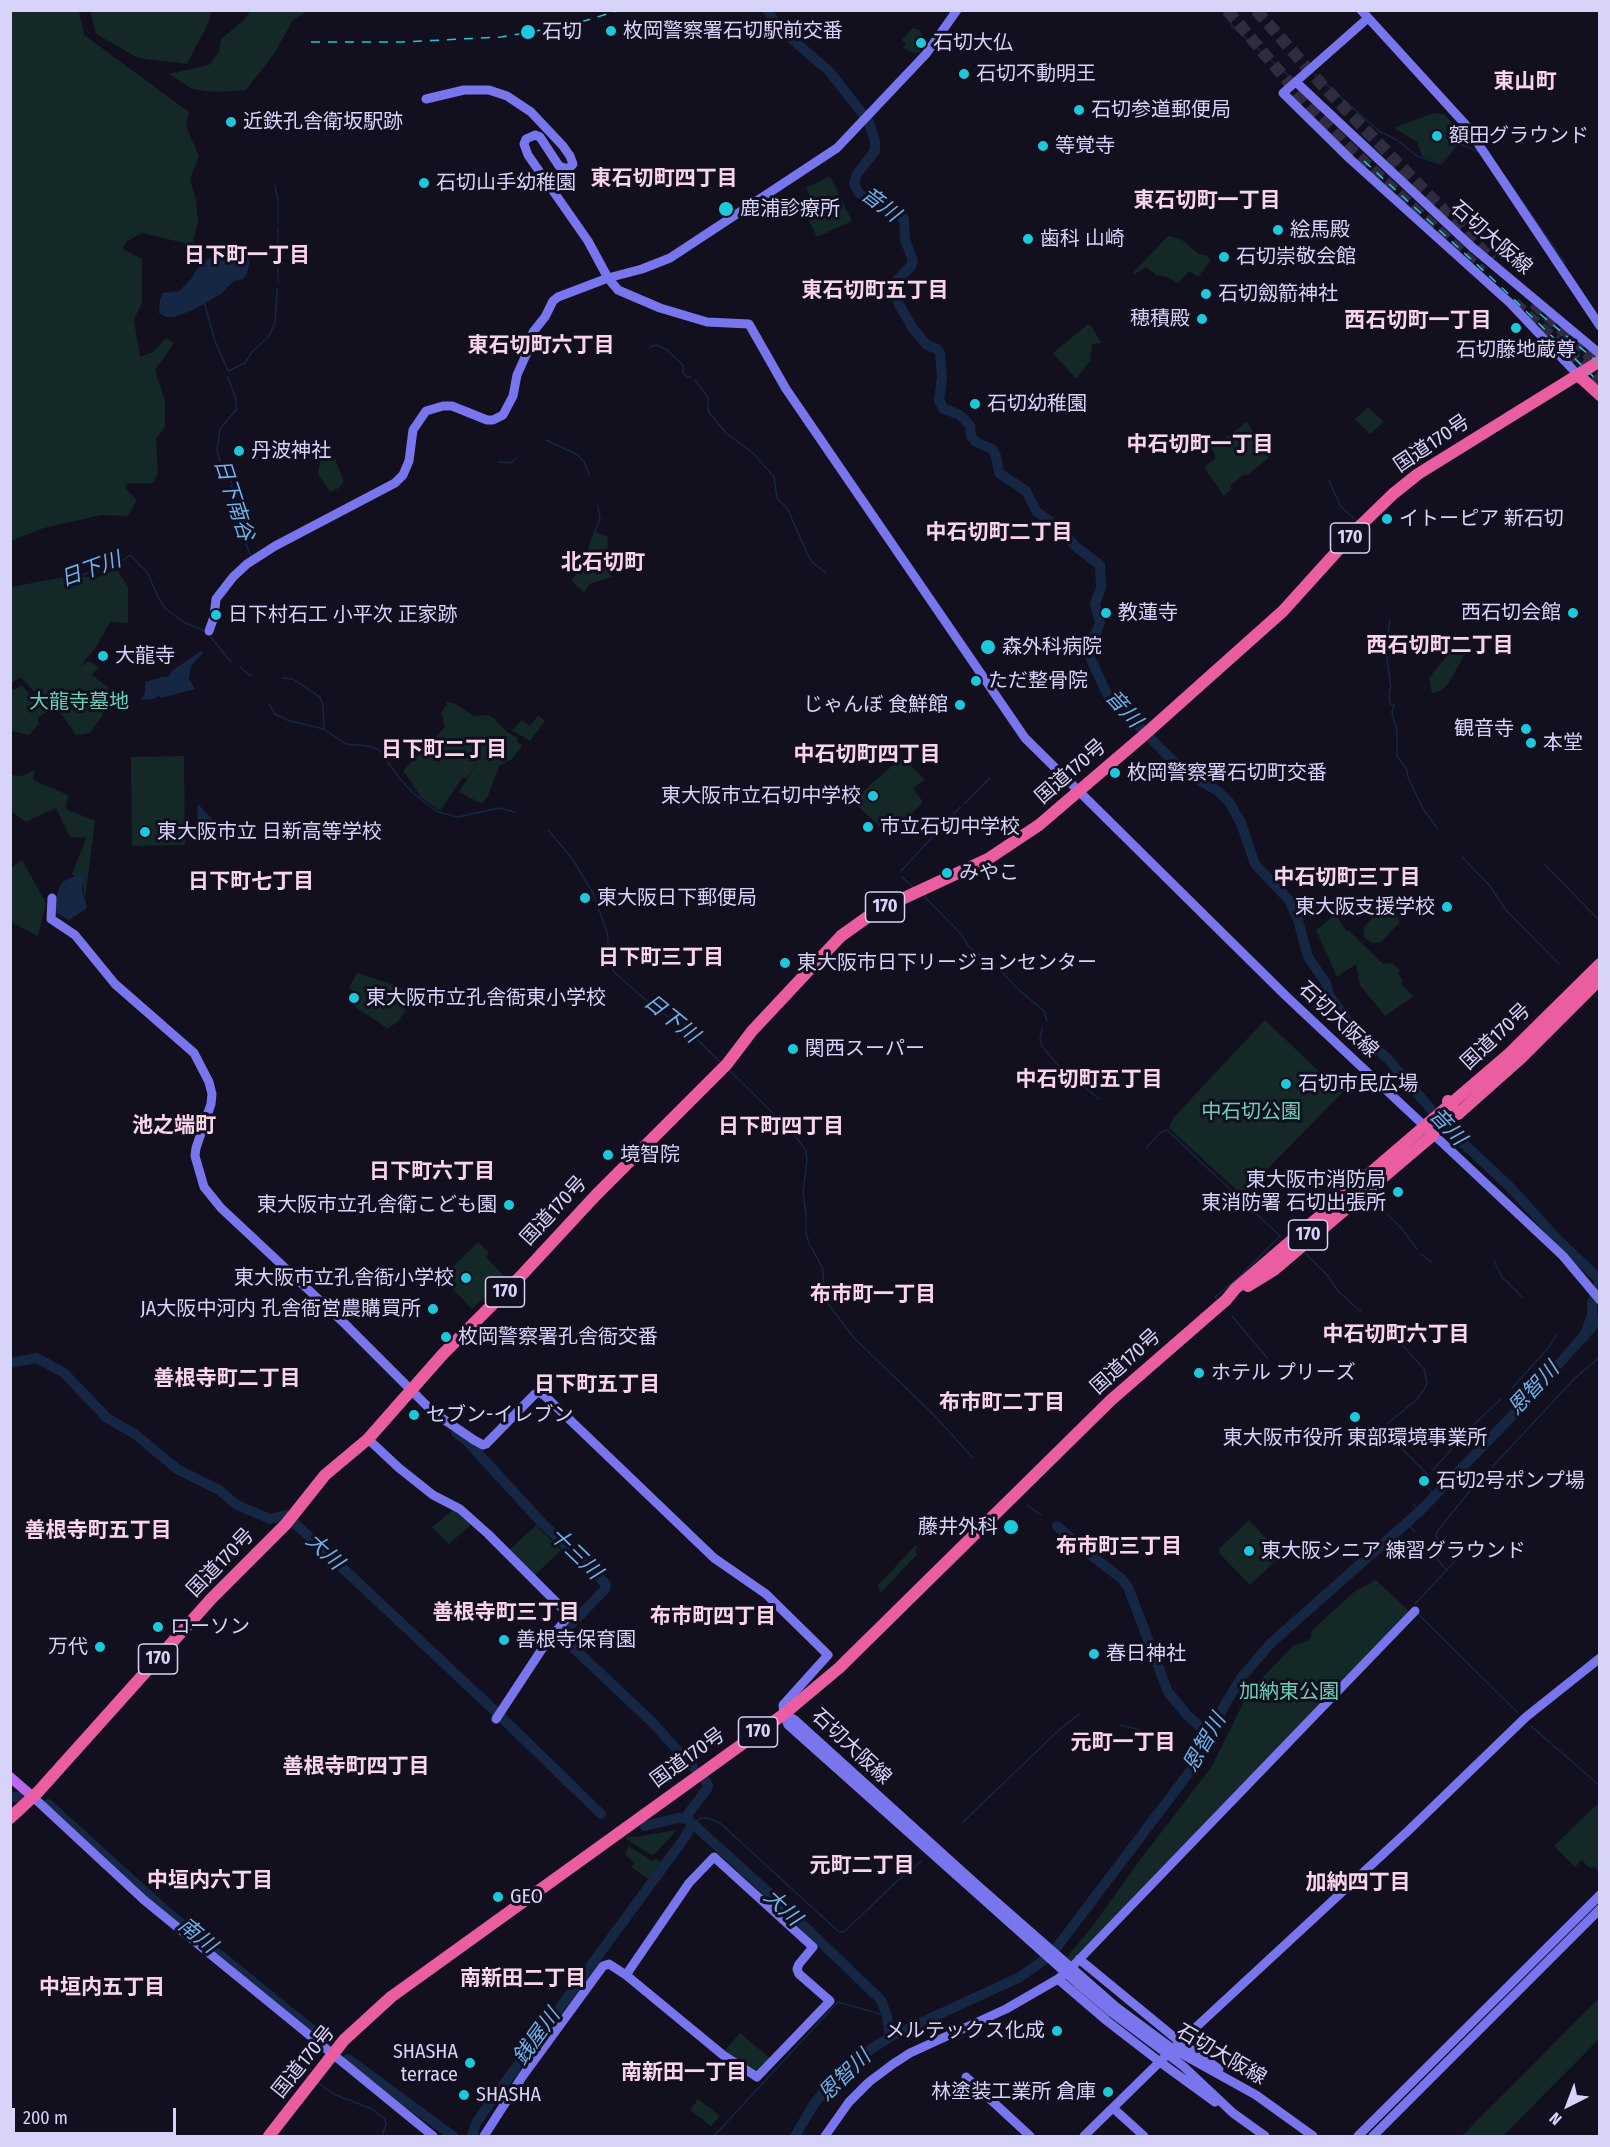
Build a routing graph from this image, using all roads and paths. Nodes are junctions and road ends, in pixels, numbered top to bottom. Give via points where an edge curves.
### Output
1 (957, 10) edge
2 (1364, 14) edge
3 (1296, 82) junction
4 (426, 99) dead end
5 (1364, 144) junction
6 (1350, 159) junction
7 (608, 278) junction
8 (1599, 326) edge
9 (1599, 354) edge
10 (1599, 361) edge
11 (1578, 375) junction
12 (1599, 395) edge
13 (209, 631) dead end
14 (1078, 791) junction
15 (51, 898) dead end
16 (1599, 958) edge
17 (1599, 964) edge
18 (1599, 972) edge
19 (1599, 979) edge
20 (1479, 1084) junction
21 (1420, 1122) junction
22 (1433, 1135) junction
23 (1249, 1281) junction
24 (1599, 1300) edge
25 (411, 1389) junction
26 (368, 1439) junction
27 (1414, 1611) dead end
28 (1599, 1658) edge
29 (784, 1714) junction
30 (496, 1719) dead end
31 (10, 1777) edge
32 (33, 1797) junction
33 (10, 1818) edge
34 (1599, 1895) edge
35 (1599, 1910) edge
36 (1079, 1959) junction
37 (626, 1974) junction
38 (1058, 1979) junction
39 (1180, 2042) junction
40 (1170, 2052) junction
41 (332, 2055) junction
42 (1160, 2062) junction
43 (966, 2077) dead end
44 (1256, 2095) junction
45 (1113, 2108) junction
46 (1233, 2112) junction
47 (269, 2136) edge
48 (433, 2136) edge
49 (484, 2136) edge
50 (825, 2136) edge
51 (1030, 2136) edge
52 (1084, 2136) edge
53 (1144, 2136) edge
54 (1265, 2136) edge
55 (1313, 2136) edge
56 (1358, 2136) edge
57 (1373, 2136) edge

1 - 7 street via 926,54 837,148 675,254
2 - 3 street
2 - 8 street via 1465,124
3 - 5 street, 石切大阪線
3 - 6 street, 石切大阪線 via 1283,93
4 - 7 street via 464,90 489,90 514,101 543,123 573,164 568,169 560,166 535,135 524,144 528,155 588,241
5 - 6 street
5 - 9 street, 石切大阪線 via 1472,247
6 - 11 street, 石切大阪線 via 1510,303
7 - 13 street via 553,301 533,332 503,415 487,420 452,406 426,411 413,429 403,475 247,564 216,598
7 - 14 street, 石切大阪線 via 618,290 666,310 707,322 749,324 786,389 1025,738
10 - 11 highway, 国道170号 / 170
11 - 12 highway
11 - 14 highway, 国道170号 / 170 via 1393,494 1286,608
14 - 21 street, 石切大阪線
14 - 25 highway, 国道170号 / 170 via 1008,847 876,911 842,935 724,1066
15 - 25 street via 51,919 75,935 115,984 194,1053 211,1088 211,1104 195,1148 200,1177 211,1198
16 - 19 highway via 1509,1047 1447,1101 1458,1114 1521,1058
17 - 20 highway, 国道170号 / 170
18 - 20 highway, 国道170号 / 170 via 1522,1049
20 - 23 highway, 国道170号 / 170
21 - 22 street, 石切大阪線
21 - 23 highway via 1269,1255
22 - 23 highway via 1274,1270
22 - 24 street, 石切大阪線 via 1563,1256
23 - 29 highway, 国道170号 / 170 via 1239,1294 1227,1300 1111,1400 855,1653
25 - 26 highway, 国道170号 / 170
25 - 29 street via 433,1412 483,1445 535,1394 544,1396 714,1558 766,1594 828,1655 783,1705
26 - 30 street via 434,1495 460,1509 563,1609 567,1618
26 - 32 highway, 国道170号 / 170 via 324,1475 289,1521 212,1598
27 - 36 street
28 - 39 street via 1526,1717
29 - 40 street, 石切大阪線 via 803,1726 1079,1980
29 - 41 highway, 国道170号 / 170 via 414,1980 367,2018
31 - 32 main road
32 - 33 highway, 国道170号 / 170
32 - 41 street via 144,1900
34 - 56 street
35 - 57 street
36 - 38 street
36 - 39 street
37 - 37 street via 723,2055 757,2077 830,2001 797,1969 813,1947 714,1857 689,1883
37 - 49 street via 612,1965 603,1966
38 - 42 street
38 - 50 street via 893,2064 849,2102
39 - 40 street
39 - 44 street
40 - 42 street
40 - 44 street, 石切大阪線
40 - 46 street, 石切大阪線
41 - 47 highway, 国道170号 / 170
41 - 48 street
42 - 45 street
42 - 46 street
43 - 51 street
44 - 55 street, 石切大阪線
45 - 52 street
45 - 53 street
46 - 54 street, 石切大阪線

